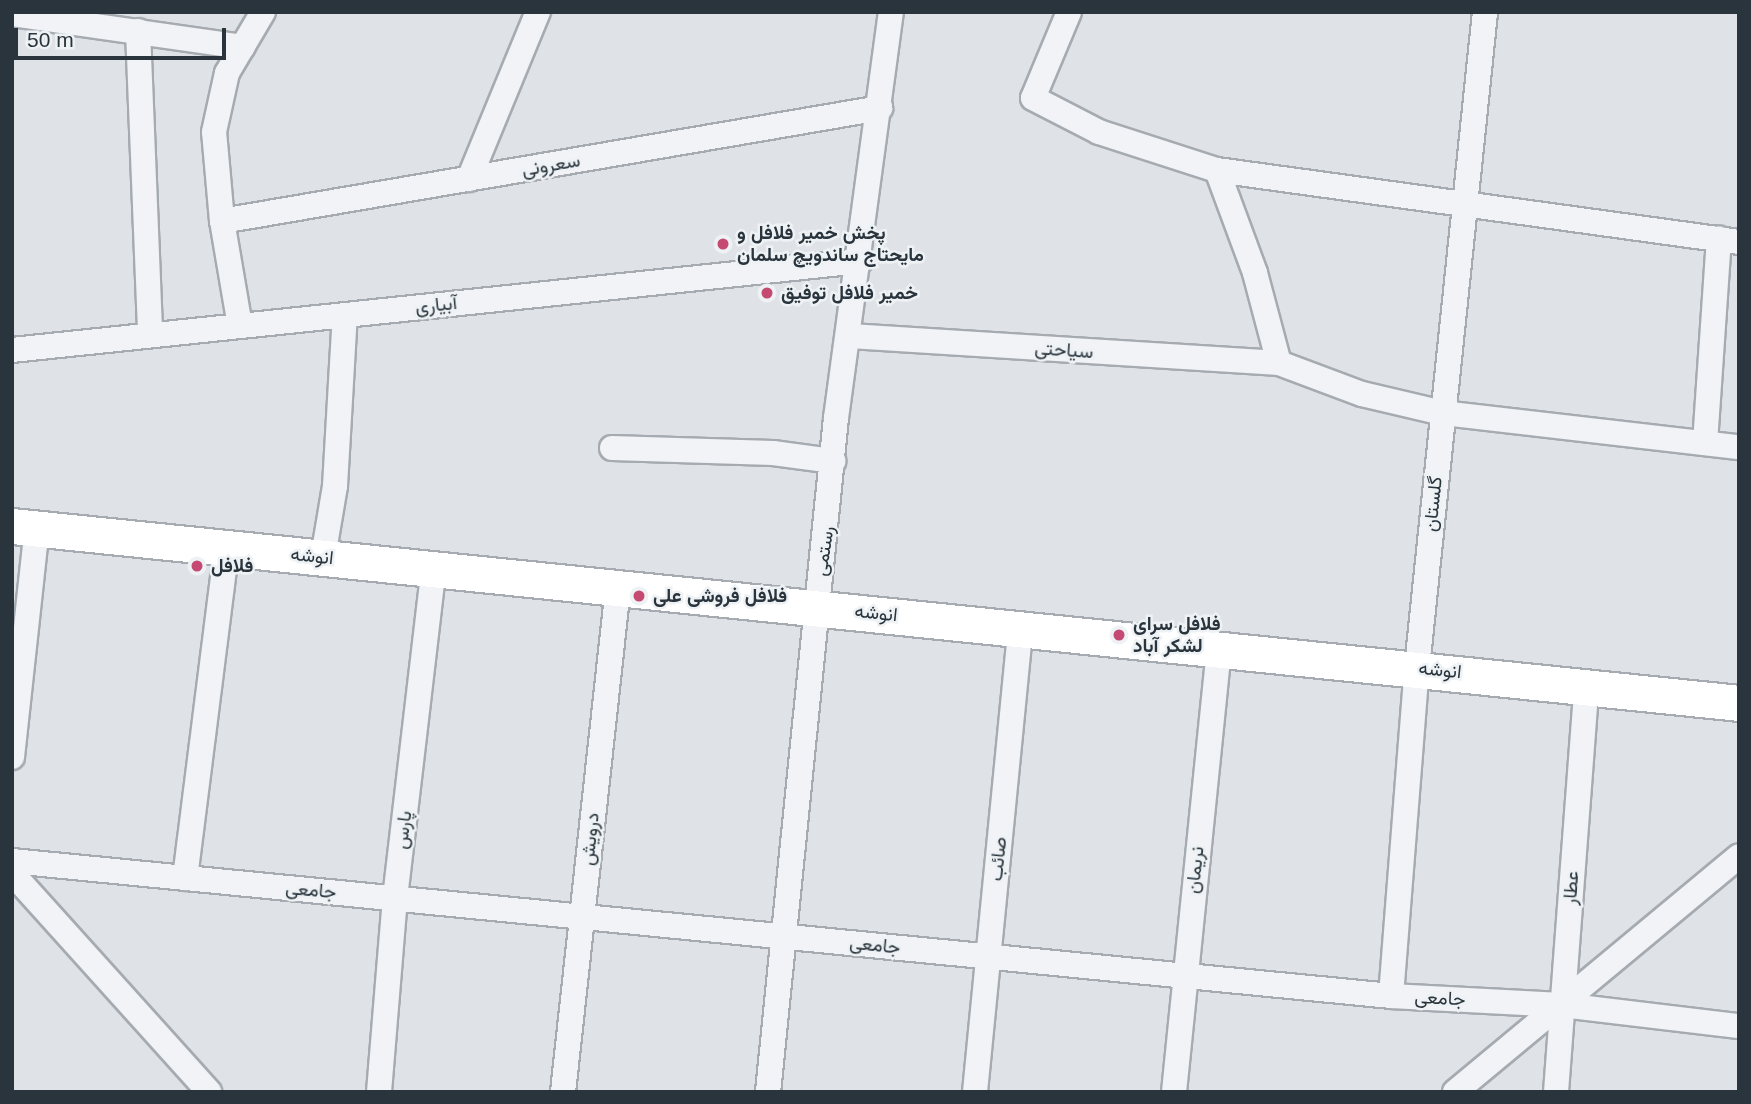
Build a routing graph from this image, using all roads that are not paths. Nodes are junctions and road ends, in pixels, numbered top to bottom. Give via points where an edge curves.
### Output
1 (263, 12) edge
2 (538, 12) edge
3 (891, 12) edge
4 (1069, 12) edge
5 (1485, 12) edge
6 (12, 14) edge
7 (138, 32) junction
8 (243, 47) junction
9 (880, 108) junction
10 (1217, 170) junction
11 (469, 179) junction
12 (1465, 205) junction
13 (222, 221) junction
14 (1729, 240) edge
15 (860, 261) junction
16 (345, 315) junction
17 (240, 326) junction
18 (150, 335) junction
19 (850, 336) junction
20 (12, 349) edge
21 (1279, 363) junction
22 (1443, 413) junction
23 (1705, 443) junction
24 (1739, 447) edge
25 (612, 448) dead end
26 (833, 461) junction
27 (24, 527) edge
28 (227, 547) junction
29 (323, 557) junction
30 (434, 568) junction
31 (618, 587) junction
32 (815, 607) junction
33 (1021, 627) junction
34 (1219, 648) junction
35 (1417, 667) junction
36 (1587, 684) junction
37 (1739, 703) edge
38 (12, 757) edge
39 (1739, 856) edge
40 (12, 862) edge
41 (12, 873) edge
42 (185, 878) junction
43 (395, 898) junction
44 (582, 917) junction
45 (782, 936) junction
46 (988, 956) junction
47 (1184, 975) junction
48 (1391, 996) junction
49 (1562, 1005) junction
50 (1739, 1026) edge
51 (209, 1092) edge
52 (379, 1092) edge
53 (563, 1092) edge
54 (768, 1092) edge
55 (975, 1092) edge
56 (1174, 1092) edge
57 (1455, 1092) edge
58 (1556, 1092) edge

1 - 8 street
2 - 11 street
3 - 9 street, رستمی
4 - 10 street via 1033,97 1100,132
5 - 12 street, گلستان
6 - 7 street
7 - 8 street
7 - 18 street
8 - 13 street via 227,73 214,132
9 - 11 street, سعرونی
9 - 15 street, رستمی
10 - 12 street
10 - 21 street via 1255,274
11 - 13 street, سعرونی
12 - 14 street
12 - 22 street, گلستان
13 - 17 street
14 - 23 street
15 - 16 street, آبیاری
15 - 19 street, رستمی
16 - 17 street, آبیاری
16 - 29 street via 335,486
17 - 18 street, آبیاری
18 - 20 street, آبیاری
19 - 21 street, سیاحتی
19 - 26 street, رستمی
21 - 22 street, سیاحتی via 1362,394
22 - 23 street, سیاحتی
22 - 35 street, گلستان
23 - 24 street, سیاحتی
25 - 26 street via 773,453
26 - 32 street, رستمی via 828,534
27 - 28 street, انوشه
27 - 38 street
28 - 29 street, انوشه
28 - 42 street
29 - 30 street, انوشه
30 - 31 street, انوشه
30 - 43 street, پارس
31 - 32 street, انوشه
31 - 44 street, درویش
32 - 33 street, انوشه
32 - 45 street, رستمی
33 - 34 street, انوشه
33 - 46 street, صائب
34 - 35 street, انوشه
34 - 47 street, نریمان
35 - 36 street, انوشه
35 - 48 street, گلستان
36 - 37 street, انوشه
36 - 49 street, عطار
39 - 49 street
40 - 42 street, جامعی
41 - 51 street
42 - 43 street, جامعی
43 - 44 street, جامعی
43 - 52 street, پارس
44 - 45 street, جامعی
44 - 53 street, درویش
45 - 46 street, جامعی
45 - 54 street, رستمی
46 - 47 street, جامعی
46 - 55 street, صائب
47 - 48 street, جامعی
47 - 56 street, نریمان
48 - 49 street, جامعی
49 - 50 street, جامعی
49 - 57 street
49 - 58 street, عطار

